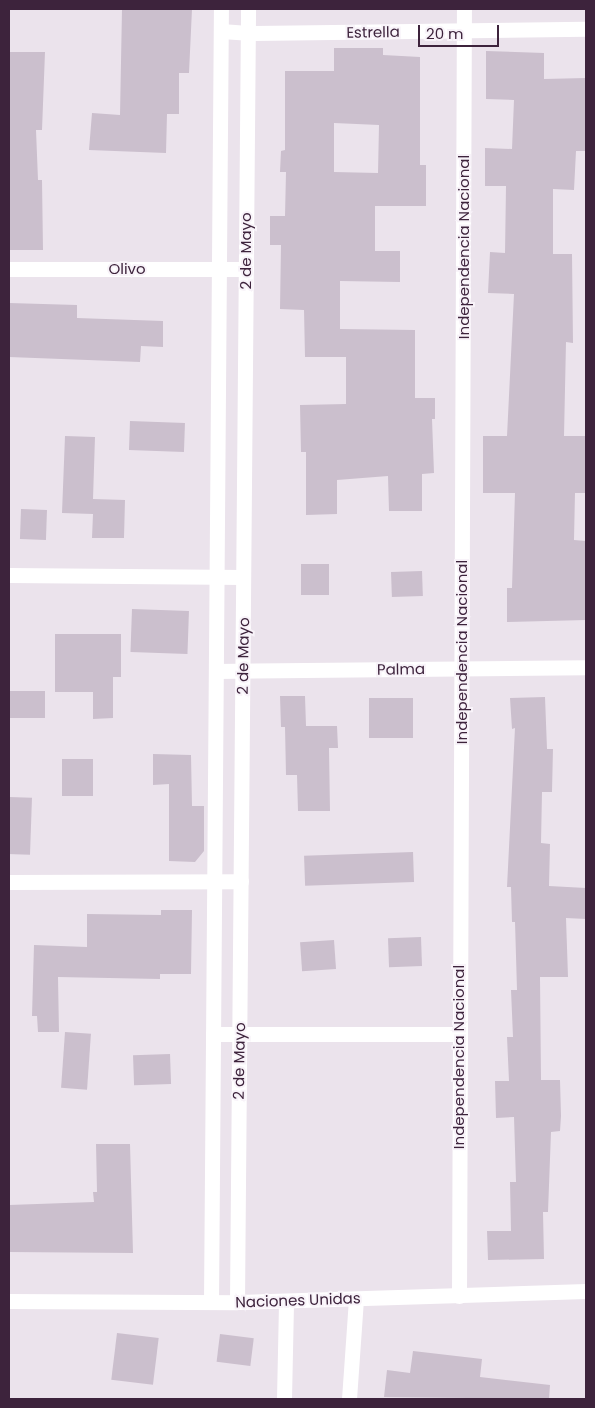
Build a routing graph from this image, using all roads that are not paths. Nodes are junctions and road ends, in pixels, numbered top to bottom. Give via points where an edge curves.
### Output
1 (221, 9) edge
2 (248, 9) edge
3 (464, 9) edge
4 (586, 29) edge
5 (464, 30) junction
6 (221, 31) junction
7 (248, 33) junction
8 (9, 269) edge
9 (219, 269) junction
10 (246, 269) junction
11 (9, 575) edge
12 (216, 577) junction
13 (244, 577) junction
14 (586, 667) edge
15 (463, 668) junction
16 (242, 670) junction
17 (216, 671) junction
18 (214, 881) junction
19 (241, 881) junction
20 (9, 882) edge
21 (213, 1034) junction
22 (240, 1034) junction
23 (459, 1034) junction
24 (586, 1291) edge
25 (459, 1296) junction
26 (356, 1299) junction
27 (9, 1301) edge
28 (286, 1301) junction
29 (211, 1302) junction
30 (237, 1302) junction
31 (284, 1399) edge
32 (348, 1399) edge

1 - 6 street, 2 de Mayo
2 - 7 street, 2 de Mayo
3 - 5 street, Independencia Nacional
4 - 5 street, Estrella
5 - 7 street, Estrella
5 - 15 street, Independencia Nacional
6 - 7 street, Estrella
6 - 9 street, 2 de Mayo
7 - 10 street, 2 de Mayo
8 - 9 street, Olivo
9 - 10 street, Olivo
9 - 12 street, 2 de Mayo
10 - 13 street, 2 de Mayo
11 - 12 street
12 - 13 street
12 - 17 street, 2 de Mayo
13 - 16 street, 2 de Mayo
14 - 15 street, Palma
15 - 16 street, Palma
15 - 23 street, Independencia Nacional
16 - 17 street, Palma
16 - 19 street, 2 de Mayo
17 - 18 street, 2 de Mayo
18 - 19 street
18 - 20 street
18 - 21 street, 2 de Mayo
19 - 22 street, 2 de Mayo
21 - 22 street
21 - 29 street, 2 de Mayo
22 - 23 street
22 - 30 street, 2 de Mayo
23 - 25 street, Independencia Nacional
24 - 25 street, Naciones Unidas
25 - 26 street, Naciones Unidas
26 - 28 street, Naciones Unidas
26 - 32 street
27 - 29 street, Naciones Unidas
28 - 30 street, Naciones Unidas
28 - 31 street
29 - 30 street, Naciones Unidas

